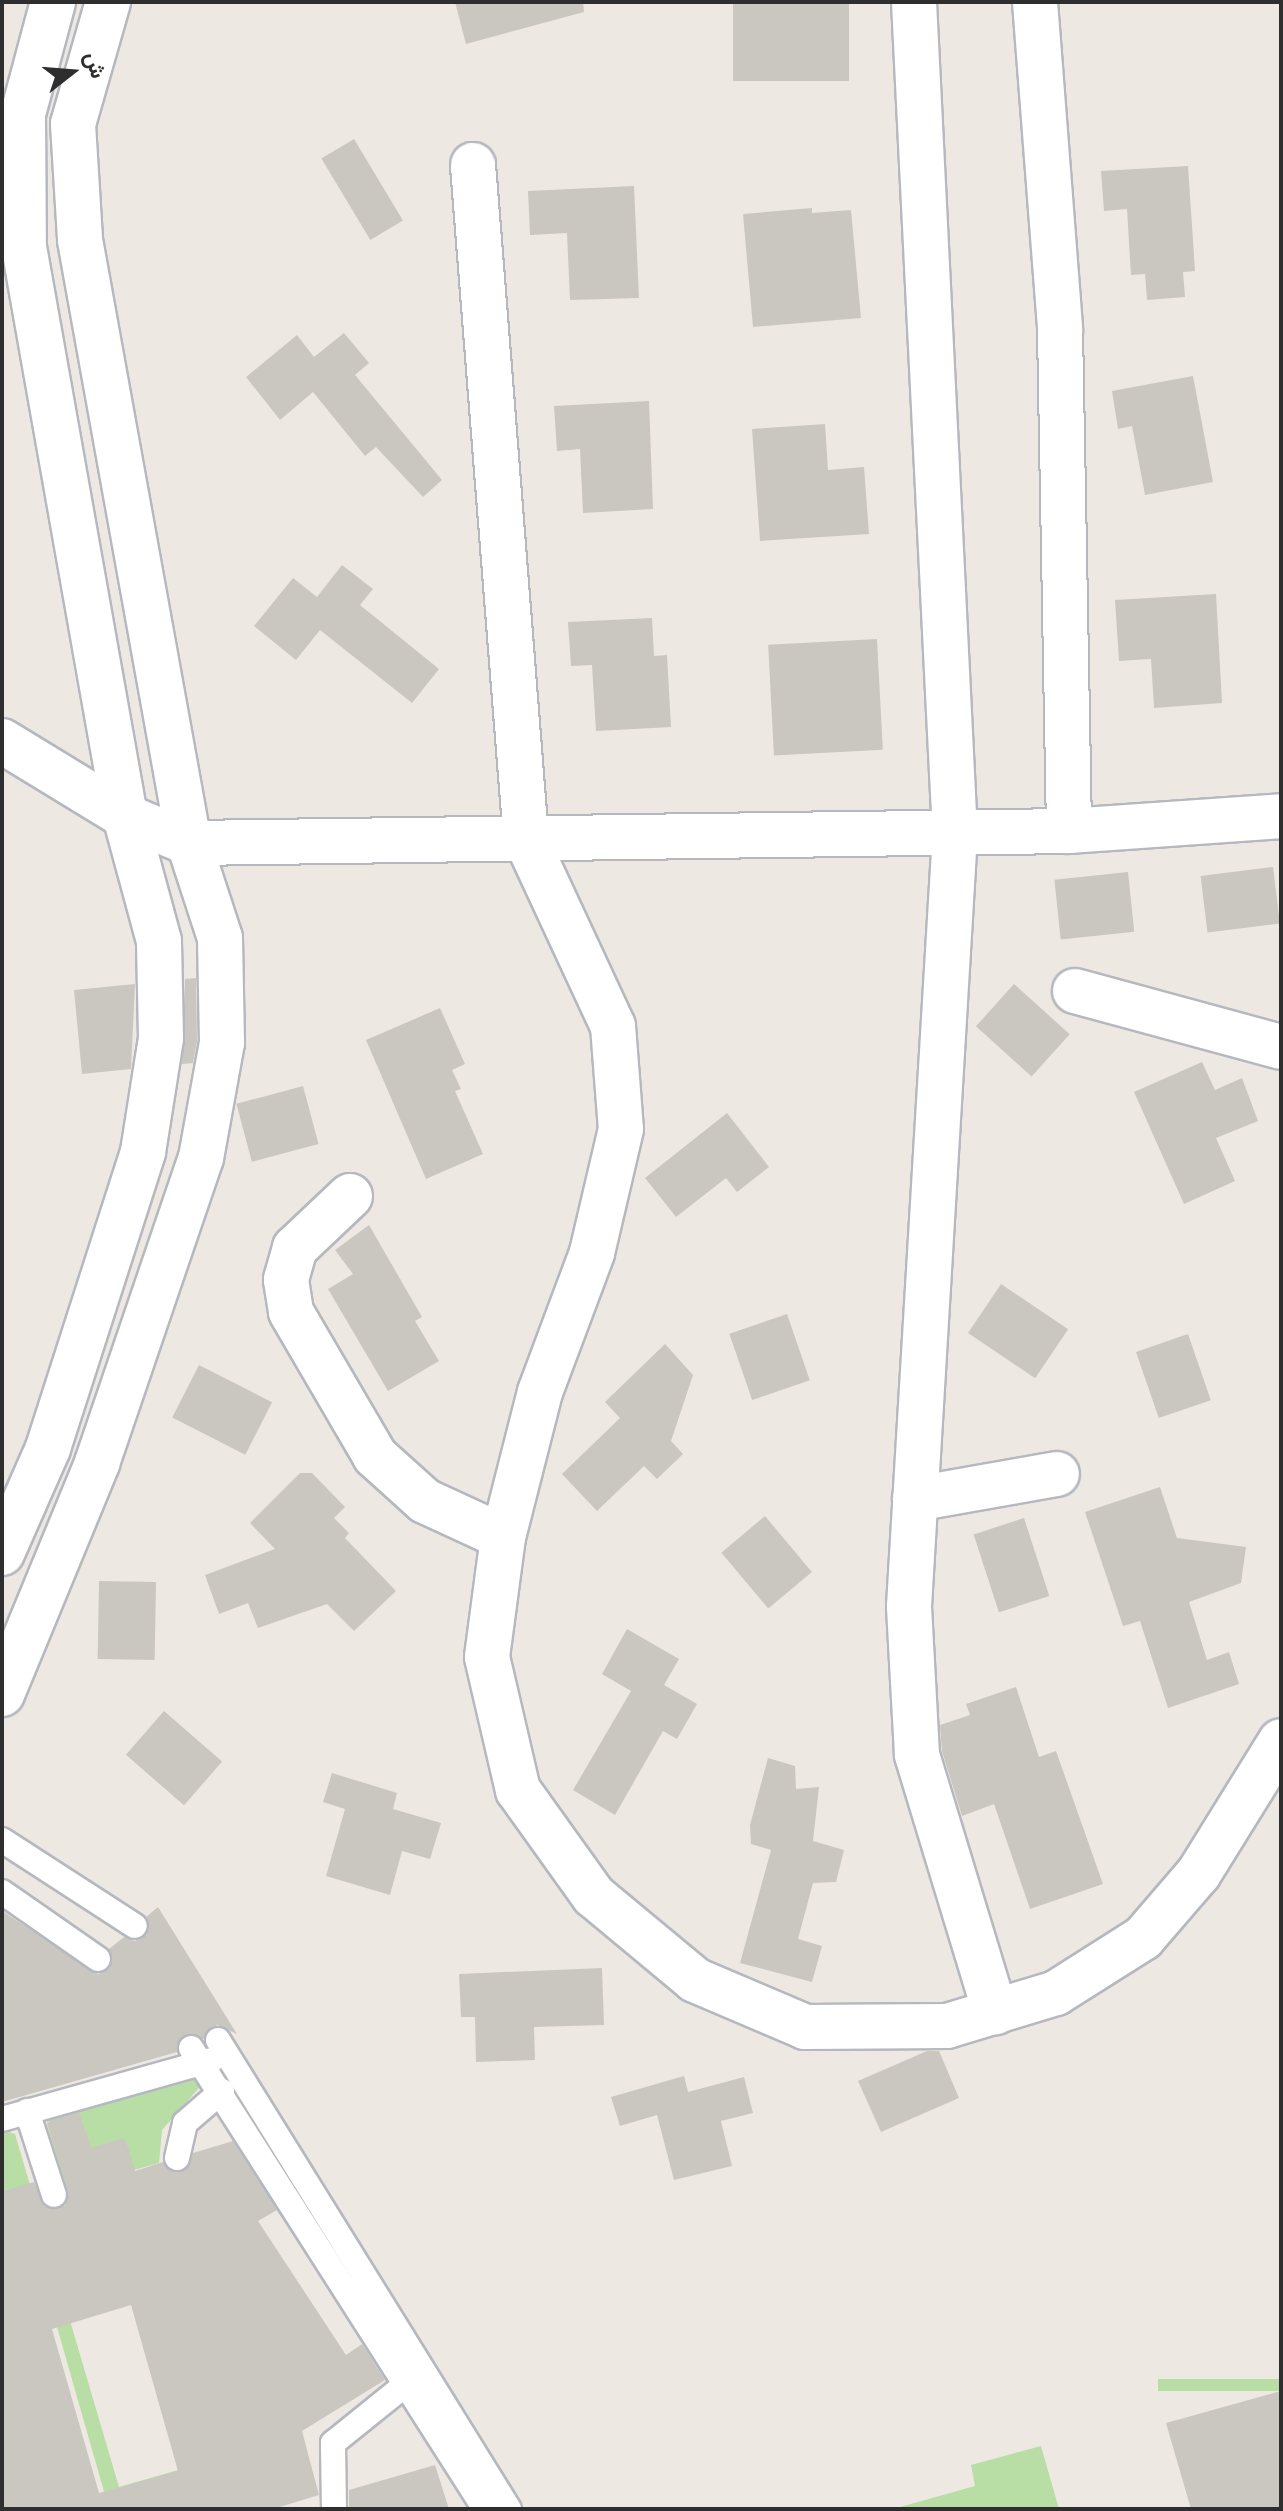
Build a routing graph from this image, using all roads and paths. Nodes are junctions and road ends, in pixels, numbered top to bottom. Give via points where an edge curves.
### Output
1 (53, 2) edge
2 (108, 2) edge
3 (914, 2) edge
4 (1035, 2) edge
5 (473, 165) dead end
6 (2, 741) edge
7 (125, 816) junction
8 (1281, 816) edge
9 (1069, 831) junction
10 (955, 834) junction
11 (526, 839) junction
12 (189, 843) junction
13 (1075, 991) dead end
14 (1281, 1047) edge
15 (350, 1196) dead end
16 (1057, 1474) dead end
17 (915, 1499) junction
18 (503, 1537) junction
19 (2, 1553) edge
20 (2, 1694) edge
21 (1281, 1741) edge
22 (2, 1842) edge
23 (2, 1892) edge
24 (129, 1932) dead end
25 (98, 1959) dead end
26 (995, 2012) junction
27 (195, 2054) junction
28 (222, 2091) junction
29 (2, 2109) edge
30 (27, 2111) junction
31 (2, 2119) edge
32 (177, 2158) dead end
33 (54, 2195) dead end
34 (418, 2361) junction
35 (408, 2386) junction
36 (368, 2413) junction
37 (435, 2430) junction
38 (334, 2509) edge
39 (485, 2509) edge
40 (509, 2509) edge

1 - 7 street via 23,114 24,247
2 - 12 street via 73,124 80,240
3 - 10 street
4 - 9 street via 1060,329
5 - 11 street
6 - 7 street
7 - 12 street
7 - 19 street via 159,941 161,1038 143,1152 48,1448
8 - 9 street
9 - 10 street
10 - 11 street
10 - 17 street
11 - 12 street
11 - 18 street via 613,1026 621,1129 592,1253 540,1392
12 - 20 street via 220,938 222,1043 201,1158 97,1463
13 - 14 street
15 - 18 street via 295,1248 286,1280 291,1312 375,1456 425,1501
16 - 17 street
17 - 26 street via 909,1607 917,1755
18 - 26 street via 487,1657 518,1790 594,1896 695,1980 805,2027 947,2026
21 - 26 street via 1199,1873 1143,1938 1056,1993
22 - 24 lane
23 - 25 lane
27 - 28 lane
27 - 29 lane
27 - 30 lane
27 - 34 lane via 229,2056
28 - 32 lane via 185,2123
28 - 35 lane
30 - 31 lane
30 - 33 lane
34 - 35 lane
34 - 40 lane
35 - 36 lane
35 - 37 lane
36 - 37 lane via 394,2407
36 - 38 lane via 333,2443
37 - 39 lane

